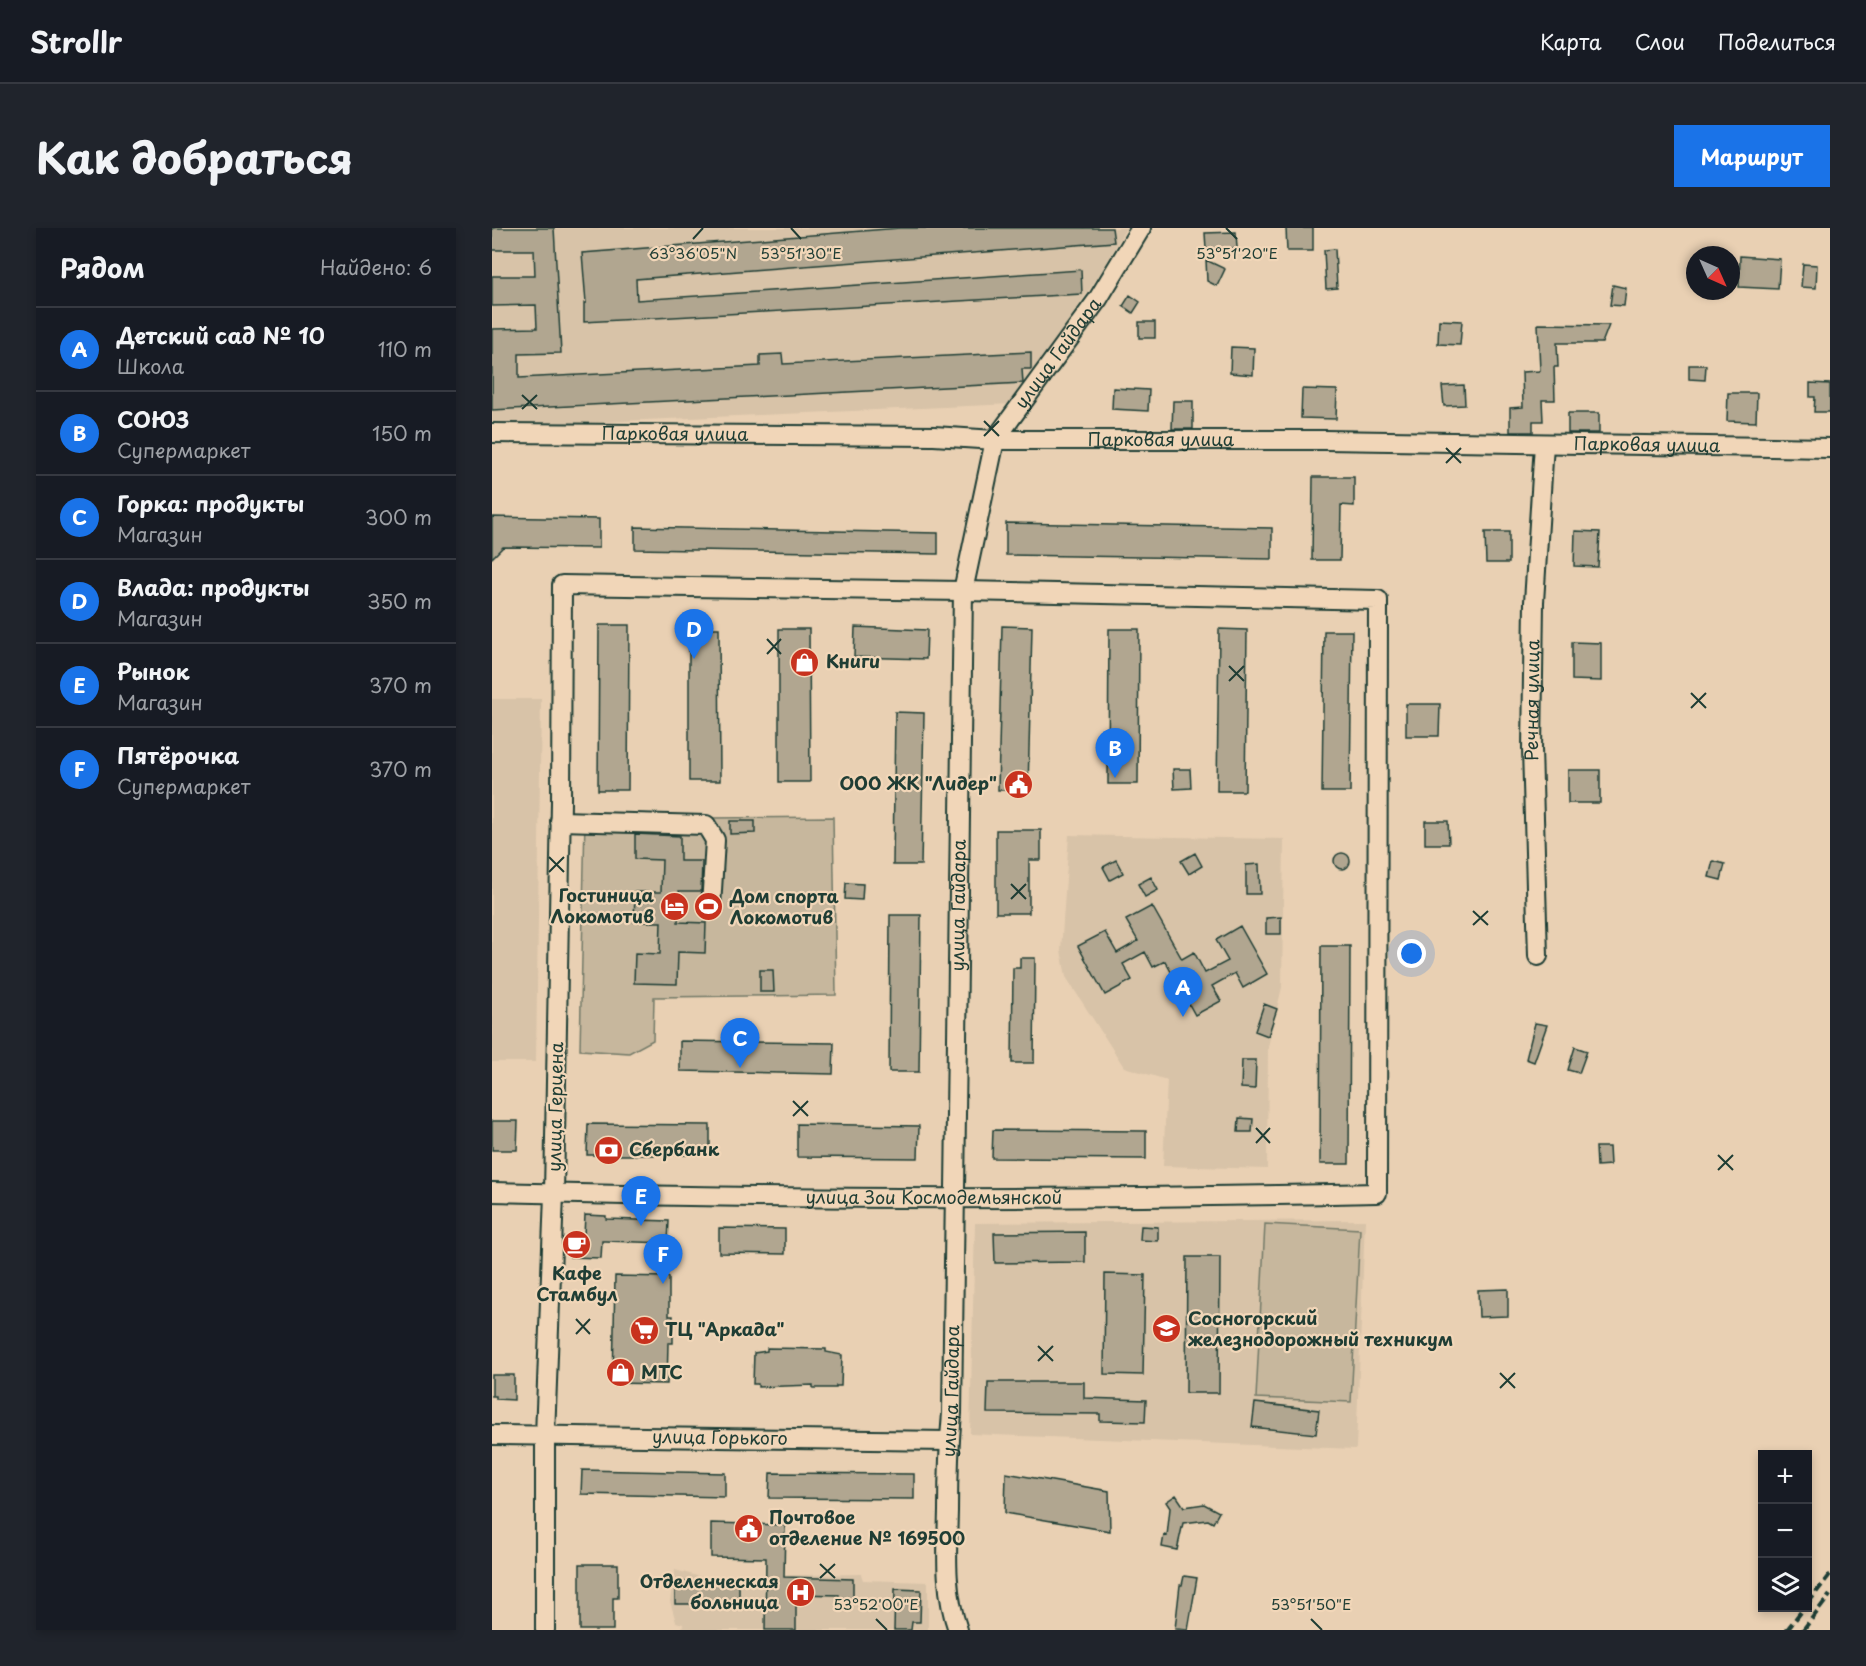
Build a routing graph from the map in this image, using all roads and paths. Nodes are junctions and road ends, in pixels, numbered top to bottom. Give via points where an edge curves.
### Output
1 (1141, 228) edge
2 (492, 433) edge
3 (995, 440) junction
4 (1544, 444) junction
5 (1830, 448) edge
6 (963, 591) junction
7 (560, 821) junction
8 (711, 907) dead end
9 (1538, 956) dead end
10 (492, 1192) edge
11 (554, 1194) junction
12 (954, 1199) junction
13 (492, 1435) edge
14 (545, 1436) junction
15 (949, 1441) junction
16 (545, 1630) edge
17 (958, 1630) edge

1 - 3 street, улица Гайдара via 1098,299
2 - 3 street, Парковая улица
3 - 4 street, Парковая улица
3 - 6 street, улица Гайдара
4 - 5 street, Парковая улица
4 - 9 street, Речная улица via 1534,602 1532,749
6 - 7 street, улица Герцена via 562,585
6 - 12 street, улица Гайдара
6 - 12 street, улица Зои Космодемьянской via 1378,600 1377,1193
7 - 8 street via 706,825 715,840
7 - 11 street, улица Герцена
10 - 11 street, улица Зои Космодемьянской
11 - 12 street, улица Зои Космодемьянской
11 - 14 street, улица Герцена
12 - 15 street, улица Гайдара
13 - 14 street, улица Горького
14 - 15 street, улица Горького
14 - 16 street, улица Герцена
15 - 17 street, улица Гайдара via 947,1585

